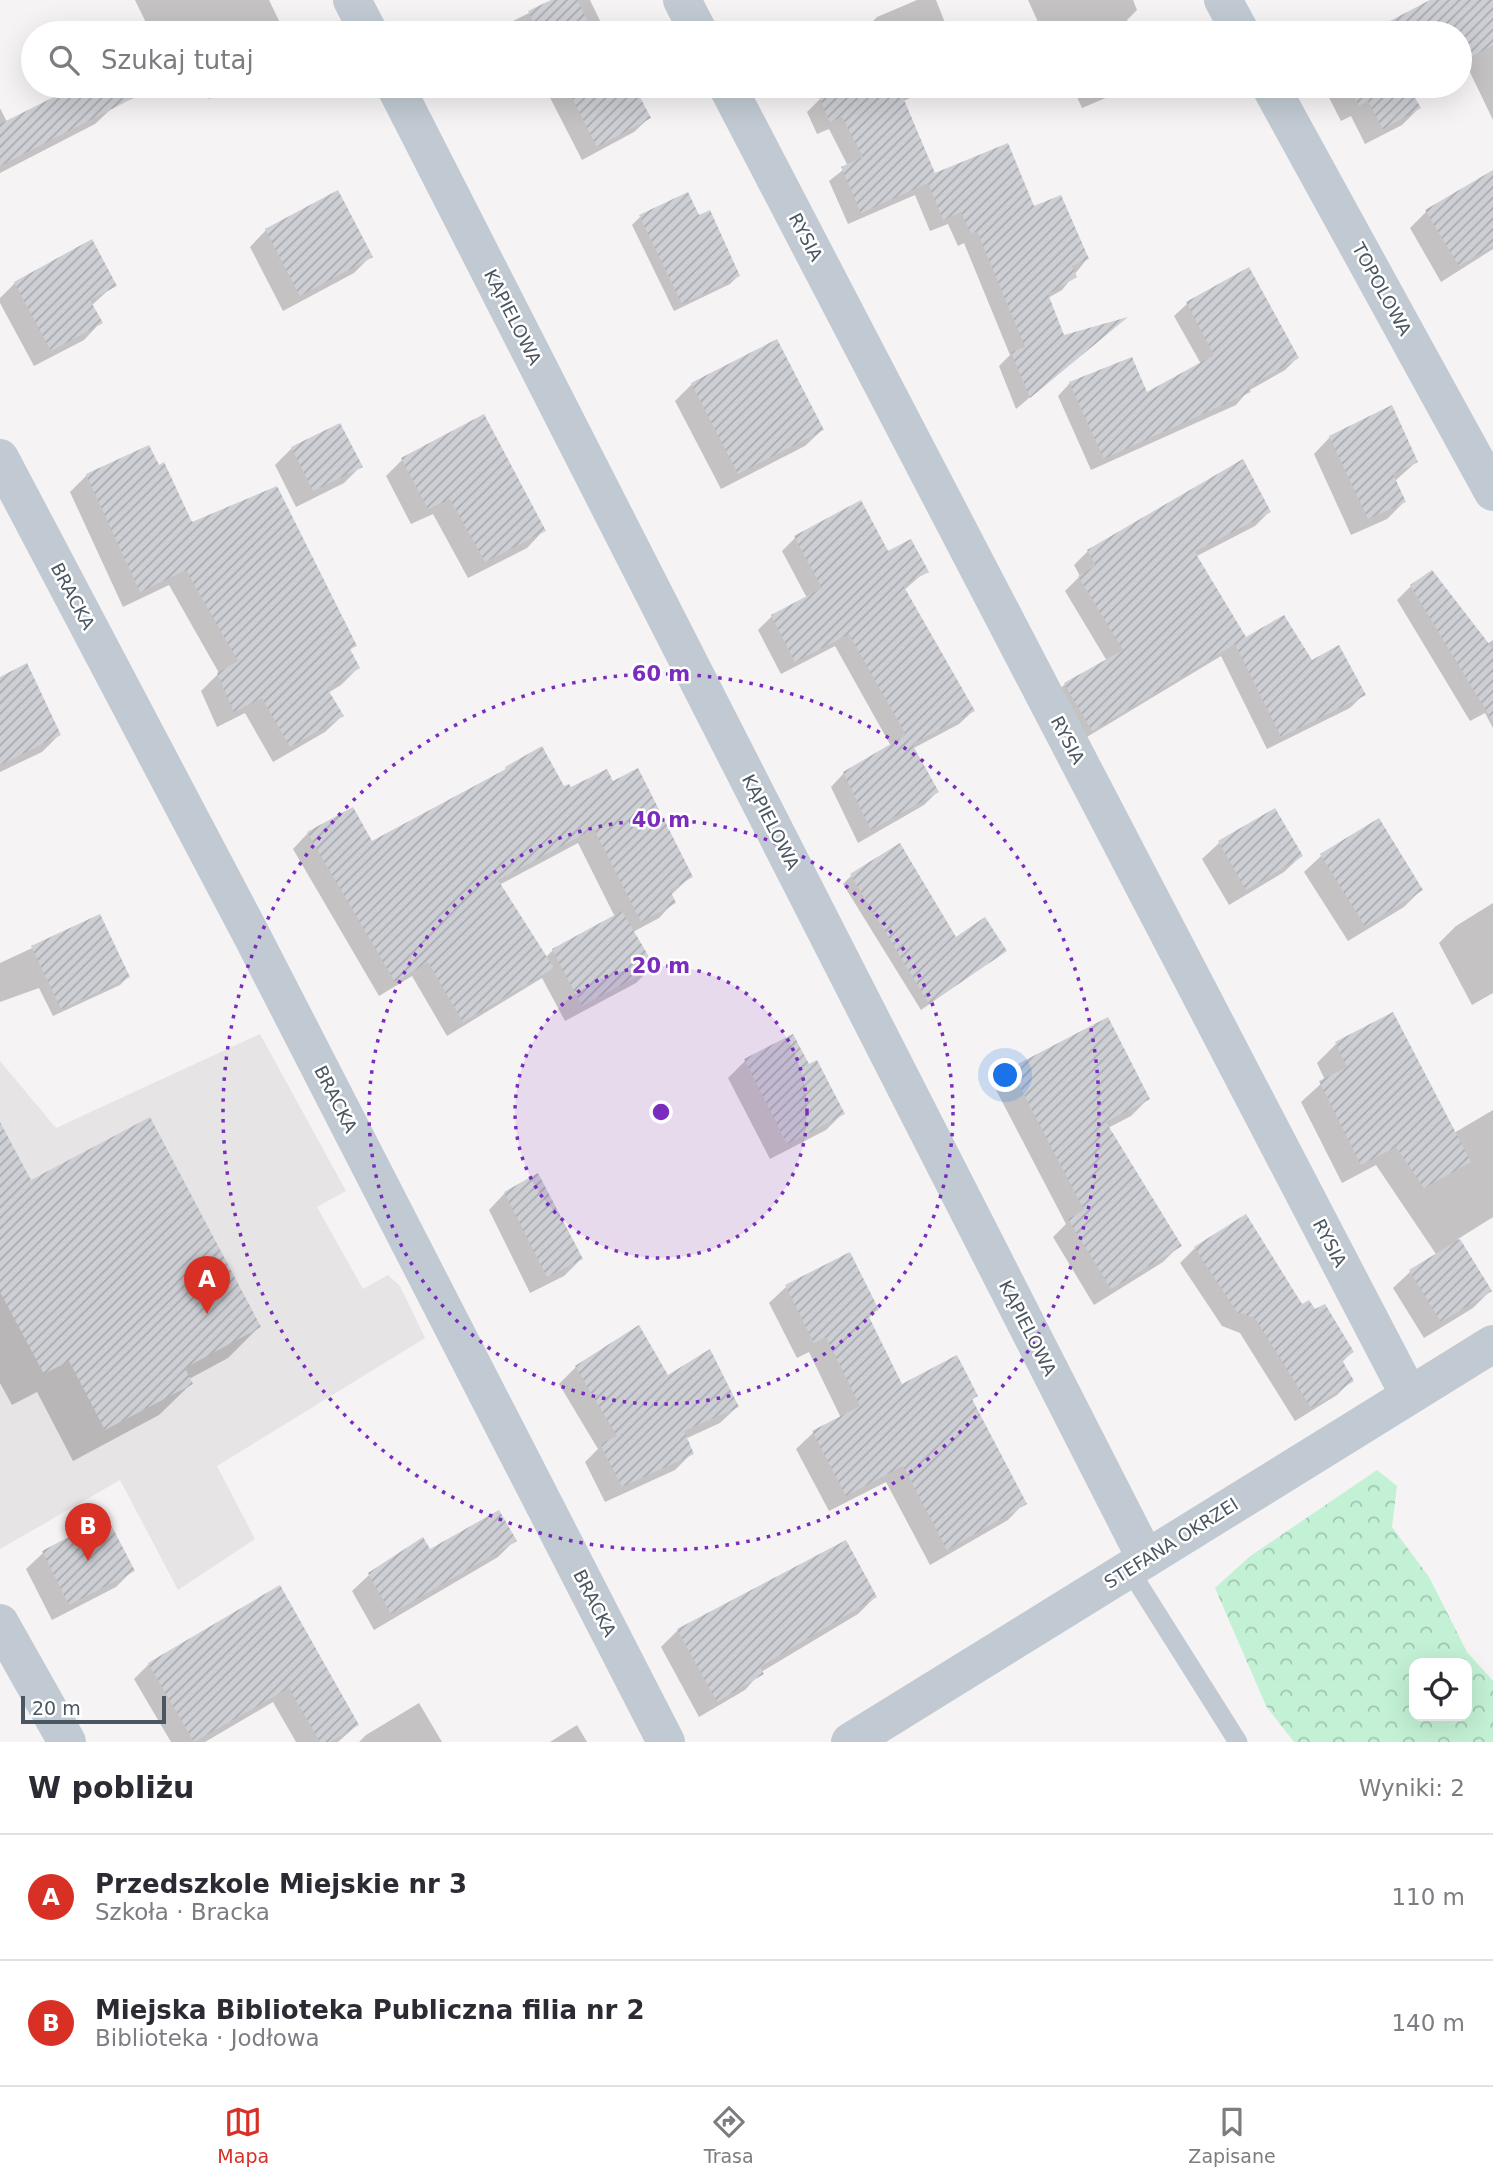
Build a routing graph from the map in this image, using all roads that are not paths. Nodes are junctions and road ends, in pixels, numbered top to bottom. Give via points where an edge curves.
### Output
1 (352, 0) edge
2 (682, 0) edge
3 (1223, 0) edge
4 (363, 21) edge
5 (693, 21) edge
6 (1234, 21) edge
7 (401, 98) edge
8 (733, 98) edge
9 (1277, 98) edge
10 (0, 458) edge
11 (1493, 492) edge
12 (1493, 1344) edge
13 (1409, 1395) junction
14 (1138, 1564) junction
15 (0, 1623) edge
16 (67, 1742) edge
17 (666, 1742) edge
18 (850, 1742) edge
19 (1238, 1742) edge

1 - 4 street
2 - 5 street
3 - 6 street
7 - 14 street, KĄPIELOWA
8 - 13 street, RYSIA
9 - 11 street, TOPOLOWA
10 - 17 street, BRACKA via 253,937
12 - 13 street, STEFANA OKRZEI
13 - 14 street, STEFANA OKRZEI
14 - 18 street, STEFANA OKRZEI
14 - 19 lane
15 - 16 street

